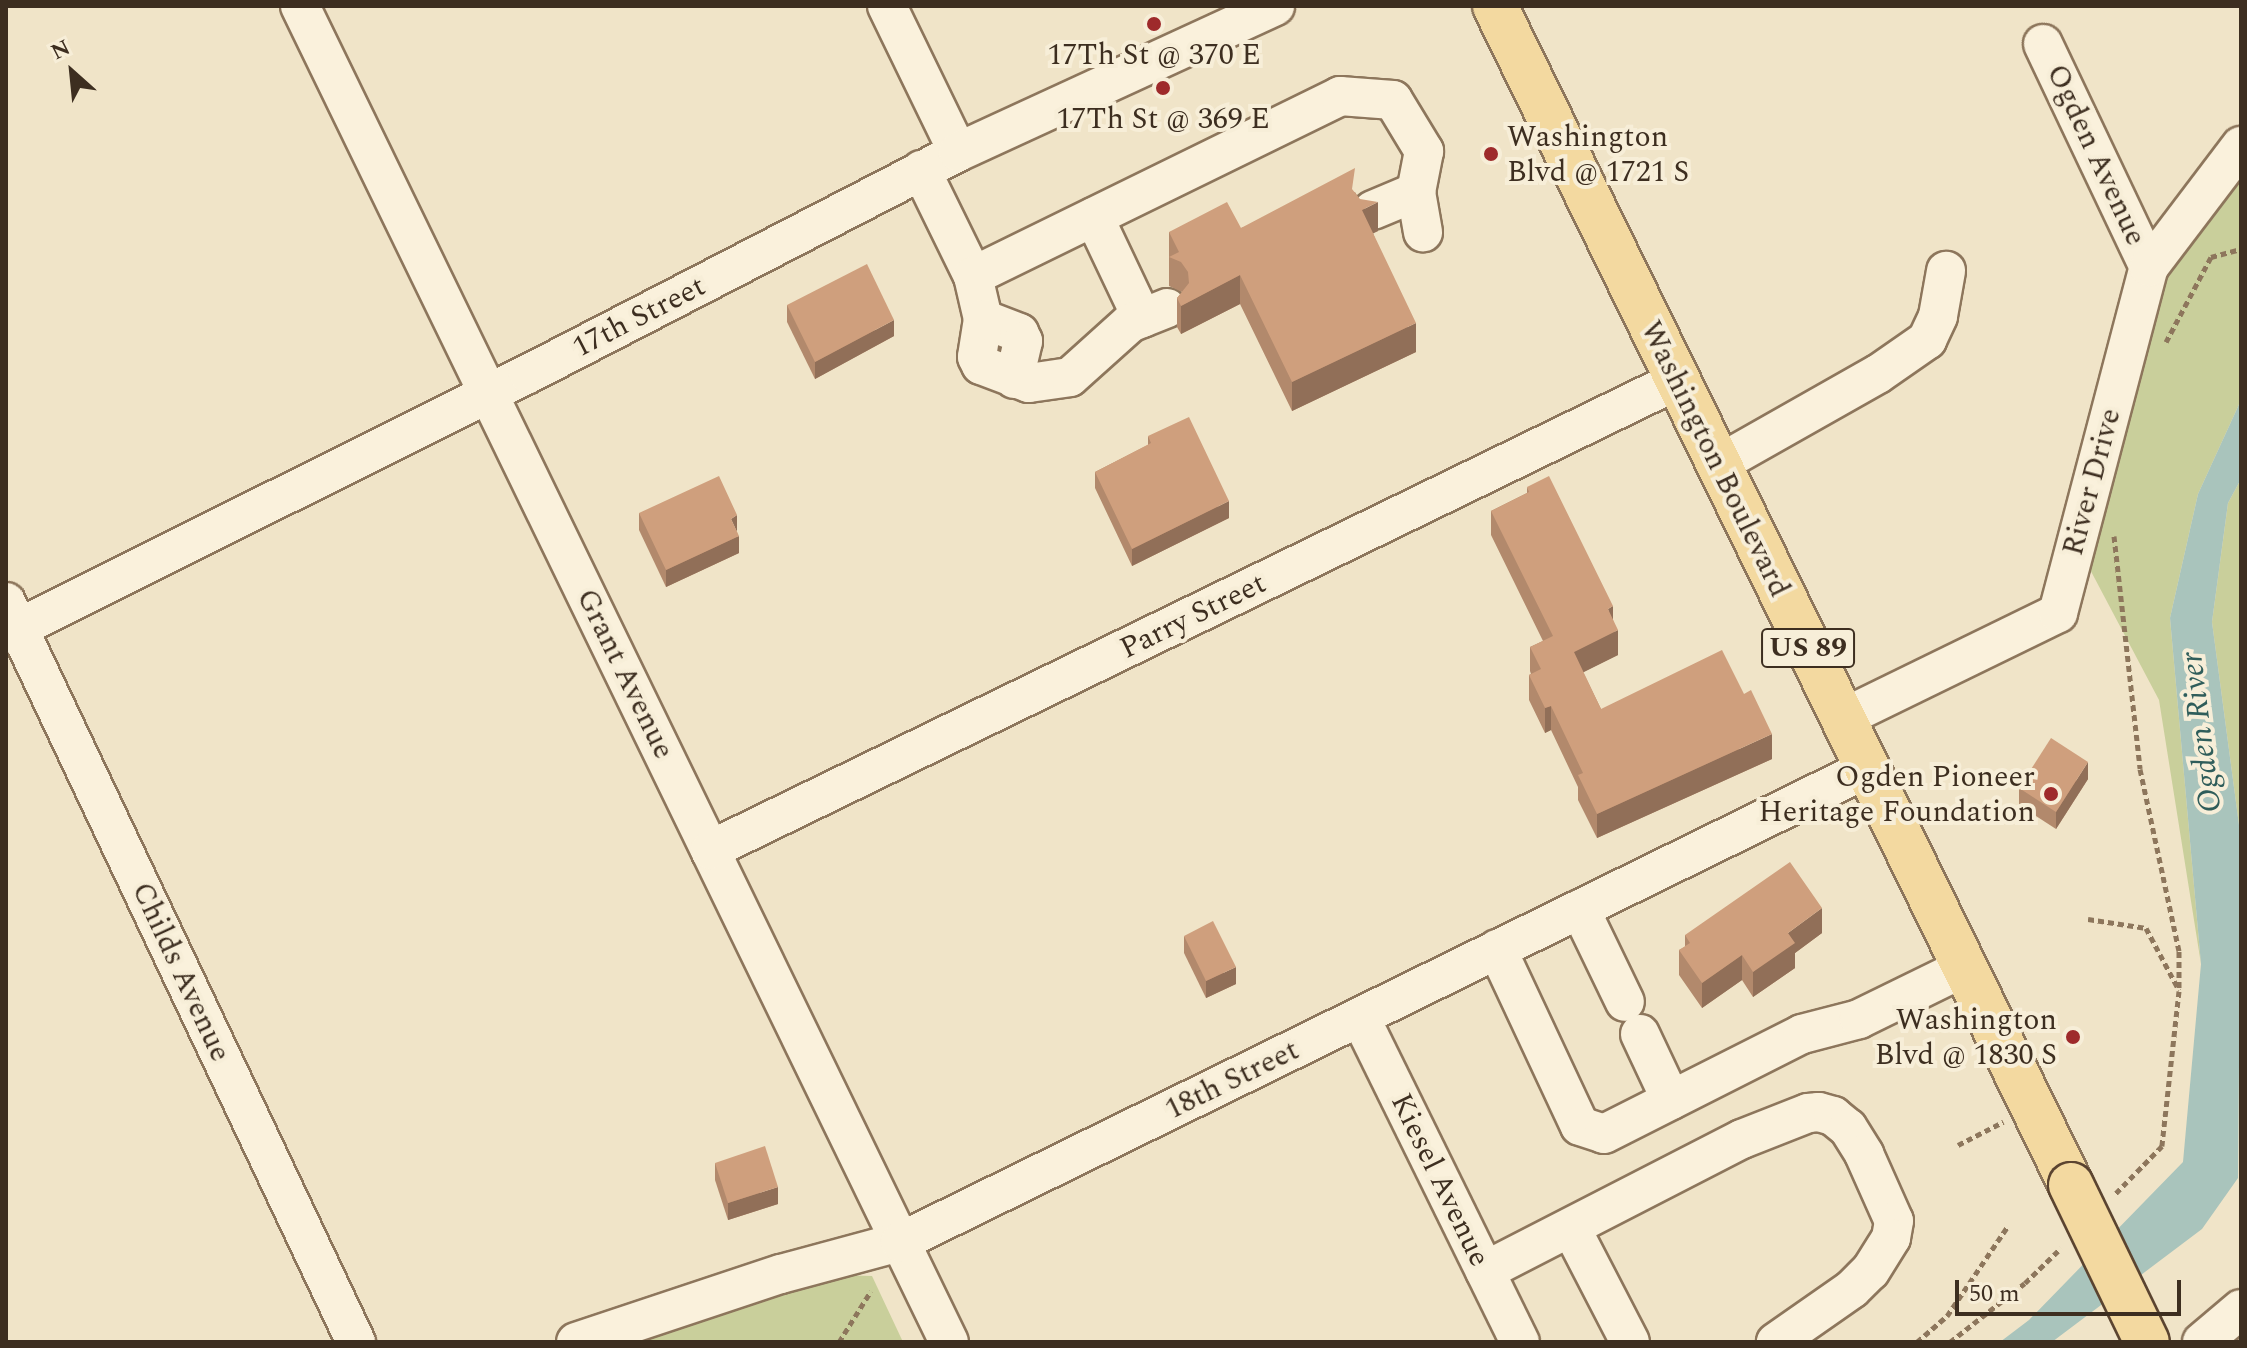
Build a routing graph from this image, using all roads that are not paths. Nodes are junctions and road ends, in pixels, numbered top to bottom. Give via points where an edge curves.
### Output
1 (300, 6) edge
2 (887, 6) edge
3 (1275, 6) edge
4 (1495, 6) edge
5 (2043, 44) dead end
6 (2241, 146) edge
7 (958, 152) junction
8 (921, 170) junction
9 (1416, 192) junction
10 (1373, 210) edge
11 (1094, 217) junction
12 (1423, 232) dead end
13 (2149, 267) junction
14 (1946, 271) dead end
15 (973, 276) junction
16 (1676, 381) junction
17 (489, 393) junction
18 (1717, 465) junction
19 (10, 621) edge
20 (1843, 718) junction
21 (1868, 768) junction
22 (710, 850) junction
23 (1580, 909) junction
24 (1497, 949) junction
25 (1965, 967) junction
26 (1360, 1017) junction
27 (1671, 1100) junction
28 (1571, 1228) junction
29 (900, 1242) junction
30 (1485, 1271) junction
31 (2241, 1309) edge
32 (356, 1342) edge
33 (576, 1342) edge
34 (949, 1342) edge
35 (1520, 1342) edge
36 (1630, 1342) edge
37 (1776, 1342) edge
38 (2147, 1342) edge
39 (2202, 1342) edge

1 - 17 street, Grant Avenue
2 - 7 street
3 - 7 street, 17th Street
4 - 16 main road, Washington Boulevard / US 89
5 - 13 street, Ogden Avenue
6 - 13 street, River Drive
7 - 8 street, 17th Street
8 - 15 street
8 - 17 street, 17th Street
9 - 10 street
9 - 11 street via 1424,151 1393,100 1340,96
9 - 12 street
11 - 15 street
11 - 15 street via 1155,313 1113,336 1070,377 1029,383 981,365 977,357 983,319
13 - 20 street, River Drive via 2058,613
14 - 18 street via 1938,316 1927,340 1878,374
16 - 18 main road, Washington Boulevard / US 89
16 - 22 street, Parry Street
17 - 19 street, 17th Street
17 - 22 street, Grant Avenue
18 - 20 main road, Washington Boulevard / US 89
19 - 32 street, Childs Avenue
20 - 21 main road, Washington Boulevard / US 89
21 - 23 street, 18th Street
21 - 25 main road, Washington Boulevard / US 89
22 - 29 street, Grant Avenue
23 - 24 street, 18th Street
23 - 27 street
24 - 26 street, 18th Street
24 - 27 street via 1580,1126 1604,1134
25 - 27 street via 1859,1019 1802,1034
25 - 38 main road, Washington Boulevard / US 89, bridge via 2033,1106 2090,1192
26 - 29 street, 18th Street
26 - 30 street, Kiesel Avenue
28 - 30 street
28 - 36 street
28 - 37 street via 1742,1139 1808,1113 1833,1116 1848,1128 1887,1201 1894,1221 1891,1238 1852,1289
29 - 33 street, 18th Street via 781,1274
29 - 34 street, Grant Avenue
30 - 35 street, Kiesel Avenue
31 - 39 street

